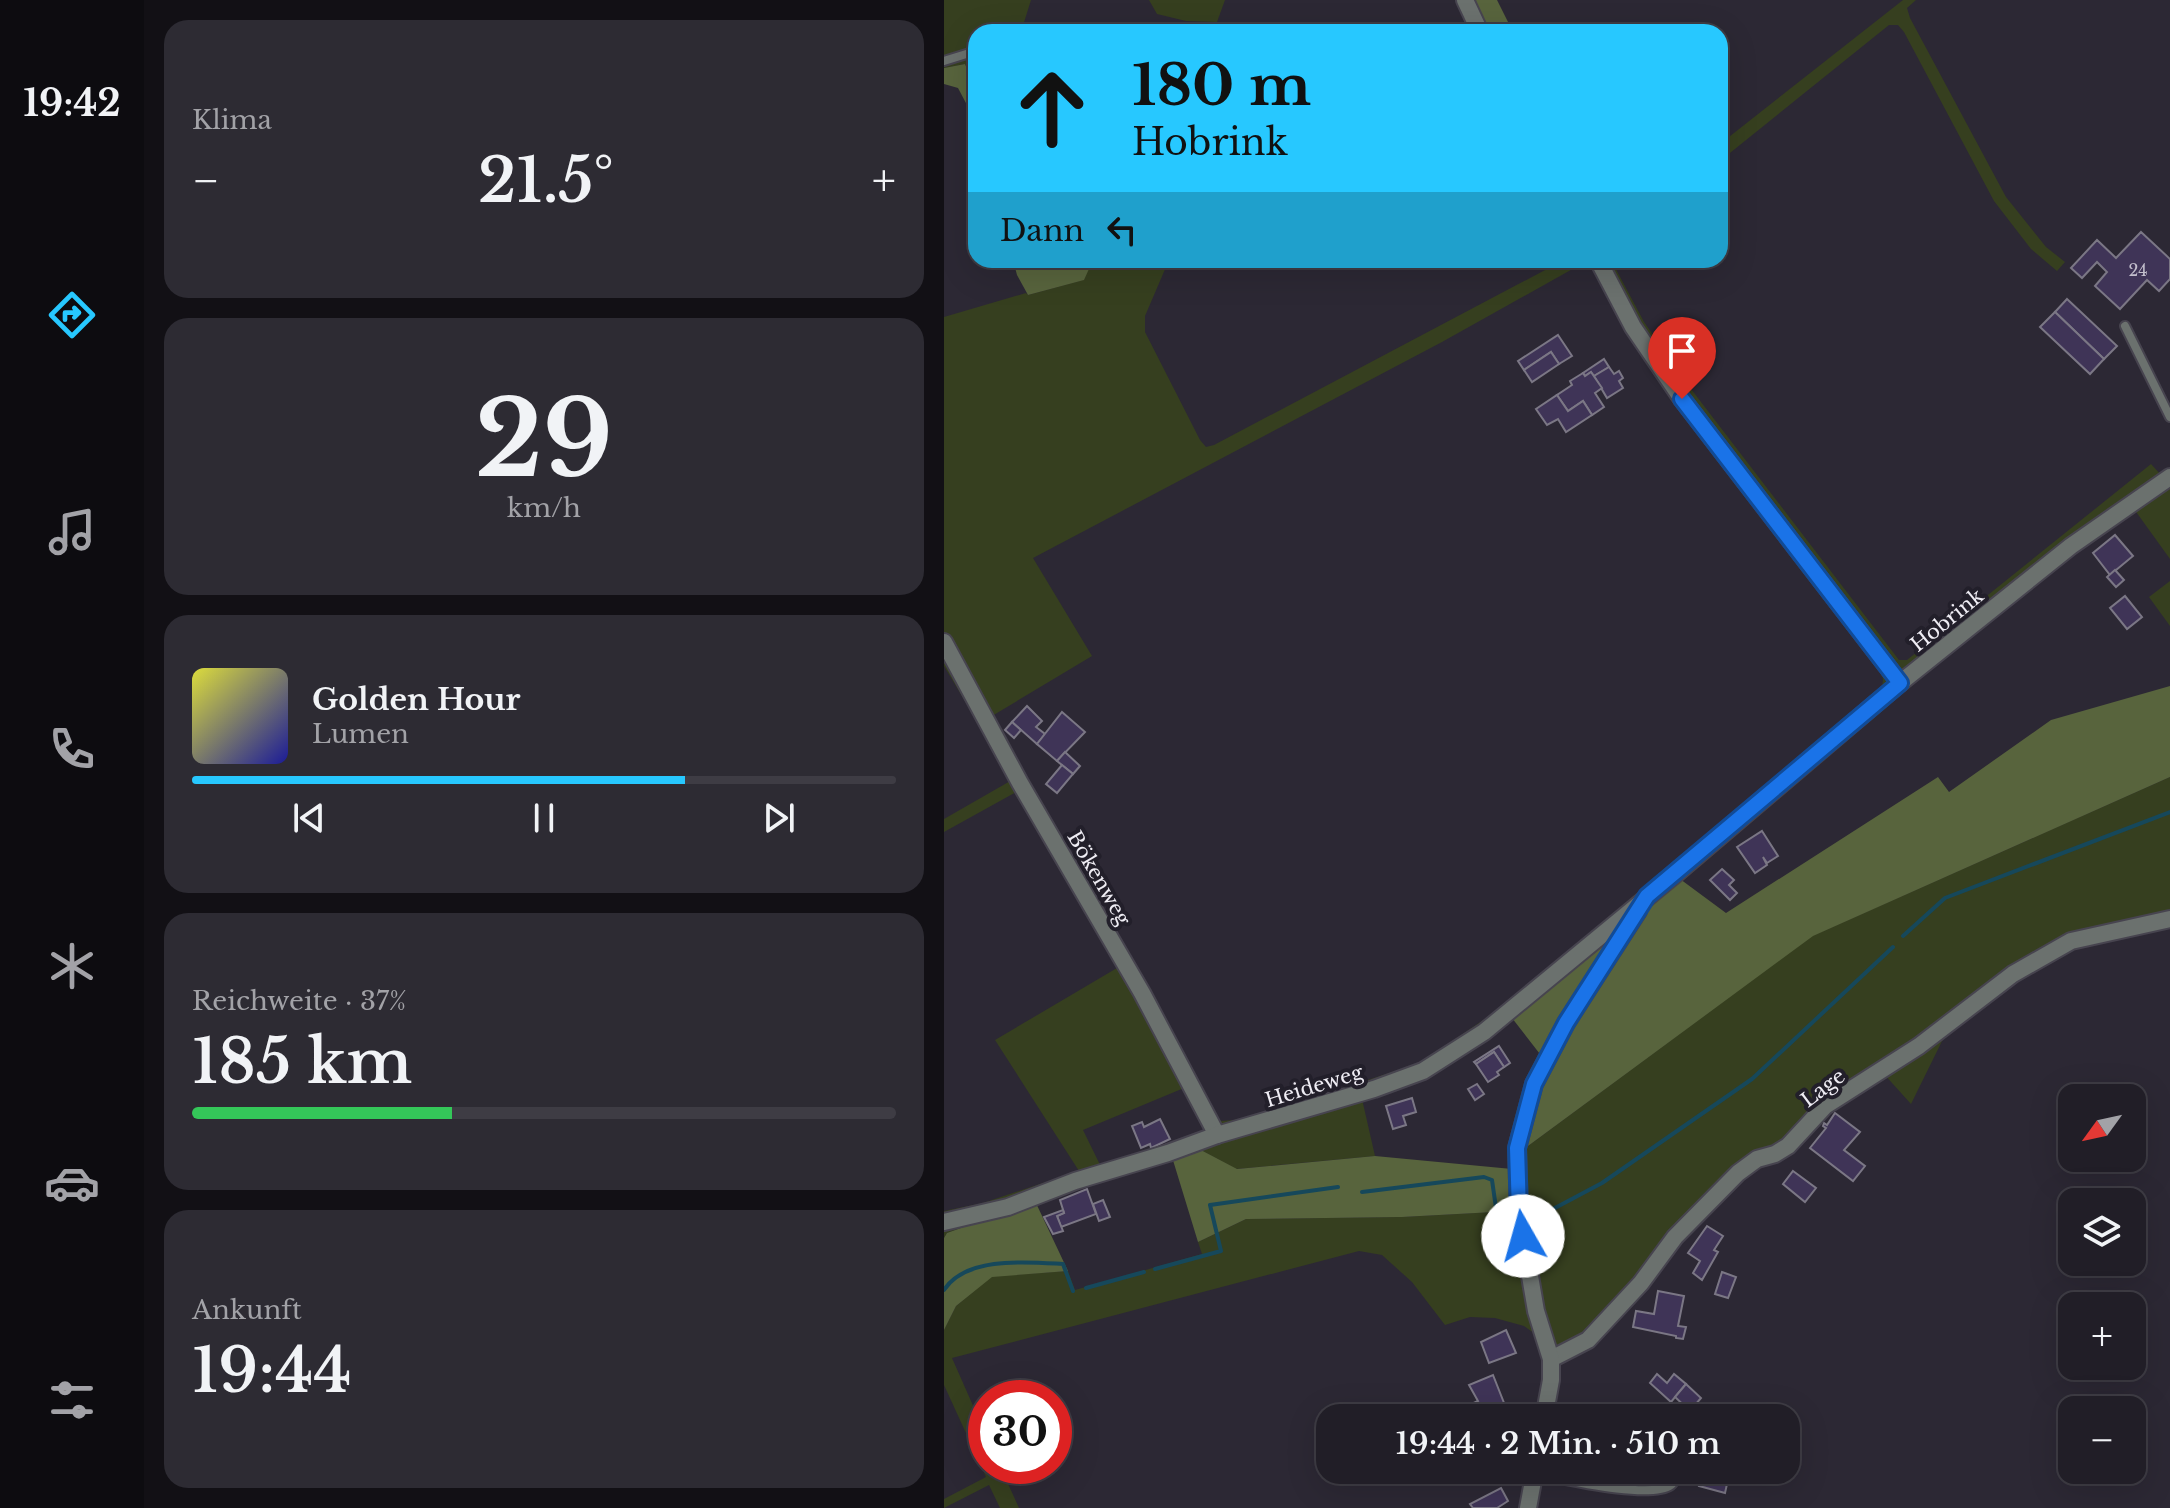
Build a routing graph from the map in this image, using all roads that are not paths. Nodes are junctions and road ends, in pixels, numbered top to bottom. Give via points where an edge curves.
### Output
1 (1465, 0) edge
2 (1476, 24) edge
3 (968, 54) edge
4 (944, 61) edge
5 (1602, 268) edge
6 (2125, 326) dead end
7 (2170, 417) edge
8 (2170, 477) edge
9 (944, 642) edge
10 (1900, 683) junction
11 (1647, 896) junction
12 (2170, 919) edge
13 (1217, 1135) junction
14 (944, 1222) edge
15 (1551, 1359) junction
16 (1547, 1404) edge
17 (1533, 1484) edge
18 (1601, 1484) edge
19 (1672, 1484) edge
20 (1528, 1508) edge

1 - 2 street
3 - 4 lane
5 - 10 street via 1633,327 1682,399
6 - 7 lane
8 - 10 street, Hobrink via 2071,546
9 - 13 street, Bökenweg
10 - 11 street, Hobrink
11 - 13 street, Heideweg via 1484,1032 1423,1071
11 - 15 street via 1534,1084 1517,1148 1519,1212 1536,1311
12 - 15 street, Lage via 2071,941 2013,974 1919,1046 1825,1106 1788,1146 1757,1159 1719,1191 1588,1340
13 - 14 street, Heideweg via 1008,1207
15 - 16 street
17 - 20 street
18 - 19 lane via 1655,1491

